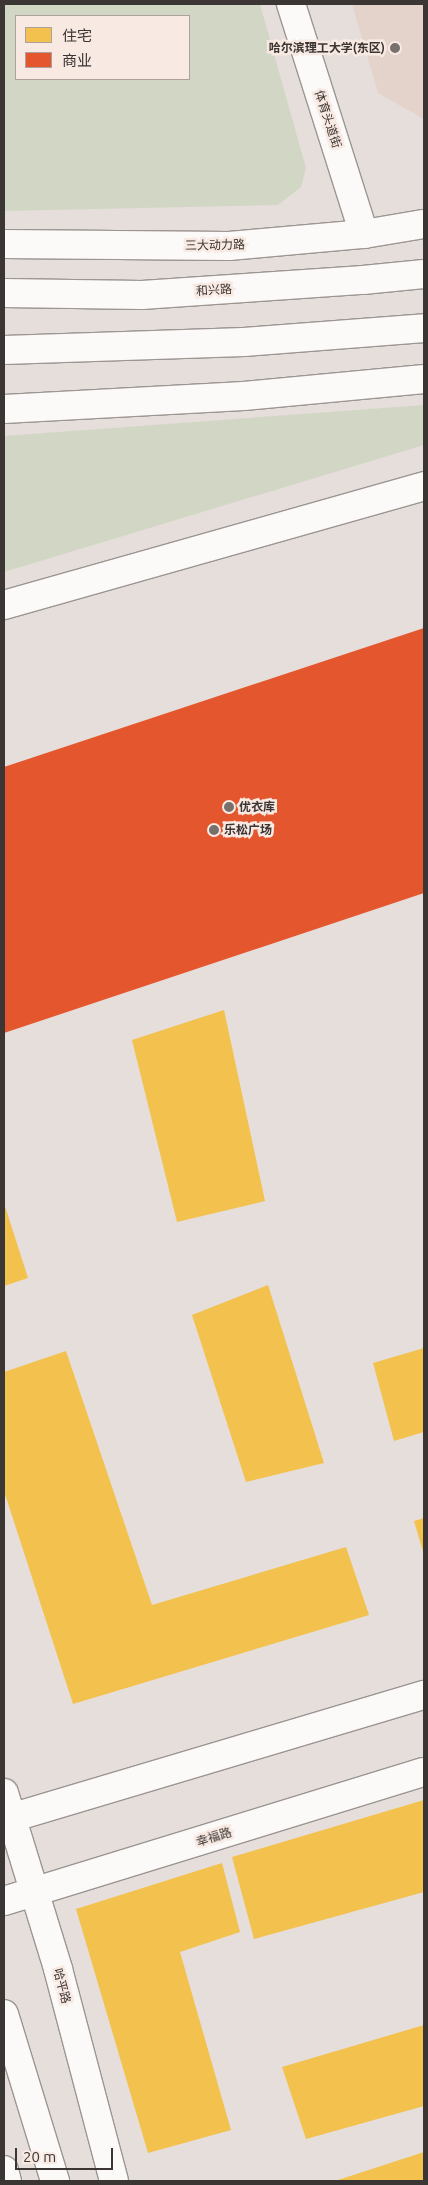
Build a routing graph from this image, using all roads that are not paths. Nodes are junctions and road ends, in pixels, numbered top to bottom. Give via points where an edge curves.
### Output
1 (291, 4) edge
2 (424, 224) edge
3 (364, 234) junction
4 (4, 244) edge
5 (424, 274) edge
6 (4, 293) edge
7 (424, 328) edge
8 (4, 350) edge
9 (424, 379) edge
10 (4, 408) edge
11 (424, 486) edge
12 (4, 606) edge
13 (424, 1695) edge
14 (424, 1772) edge
15 (6, 1810) edge
16 (34, 1892) junction
17 (4, 1901) edge
18 (4, 2014) edge
19 (4, 2170) edge
20 (7, 2181) edge
21 (54, 2181) edge
22 (114, 2181) edge

1 - 3 main road, 体育头道街
2 - 3 main road, 三大动力路
3 - 4 main road, 三大动力路 via 229,246
5 - 6 main road, 和兴路 via 142,295
7 - 8 main road via 244,342
9 - 10 main road via 244,396
11 - 12 main road
13 - 15 main road
14 - 16 main road, 幸福路
15 - 16 main road, 哈平路
16 - 17 main road, 幸福路
16 - 22 main road, 哈平路 via 58,1969
18 - 21 main road
19 - 20 main road

